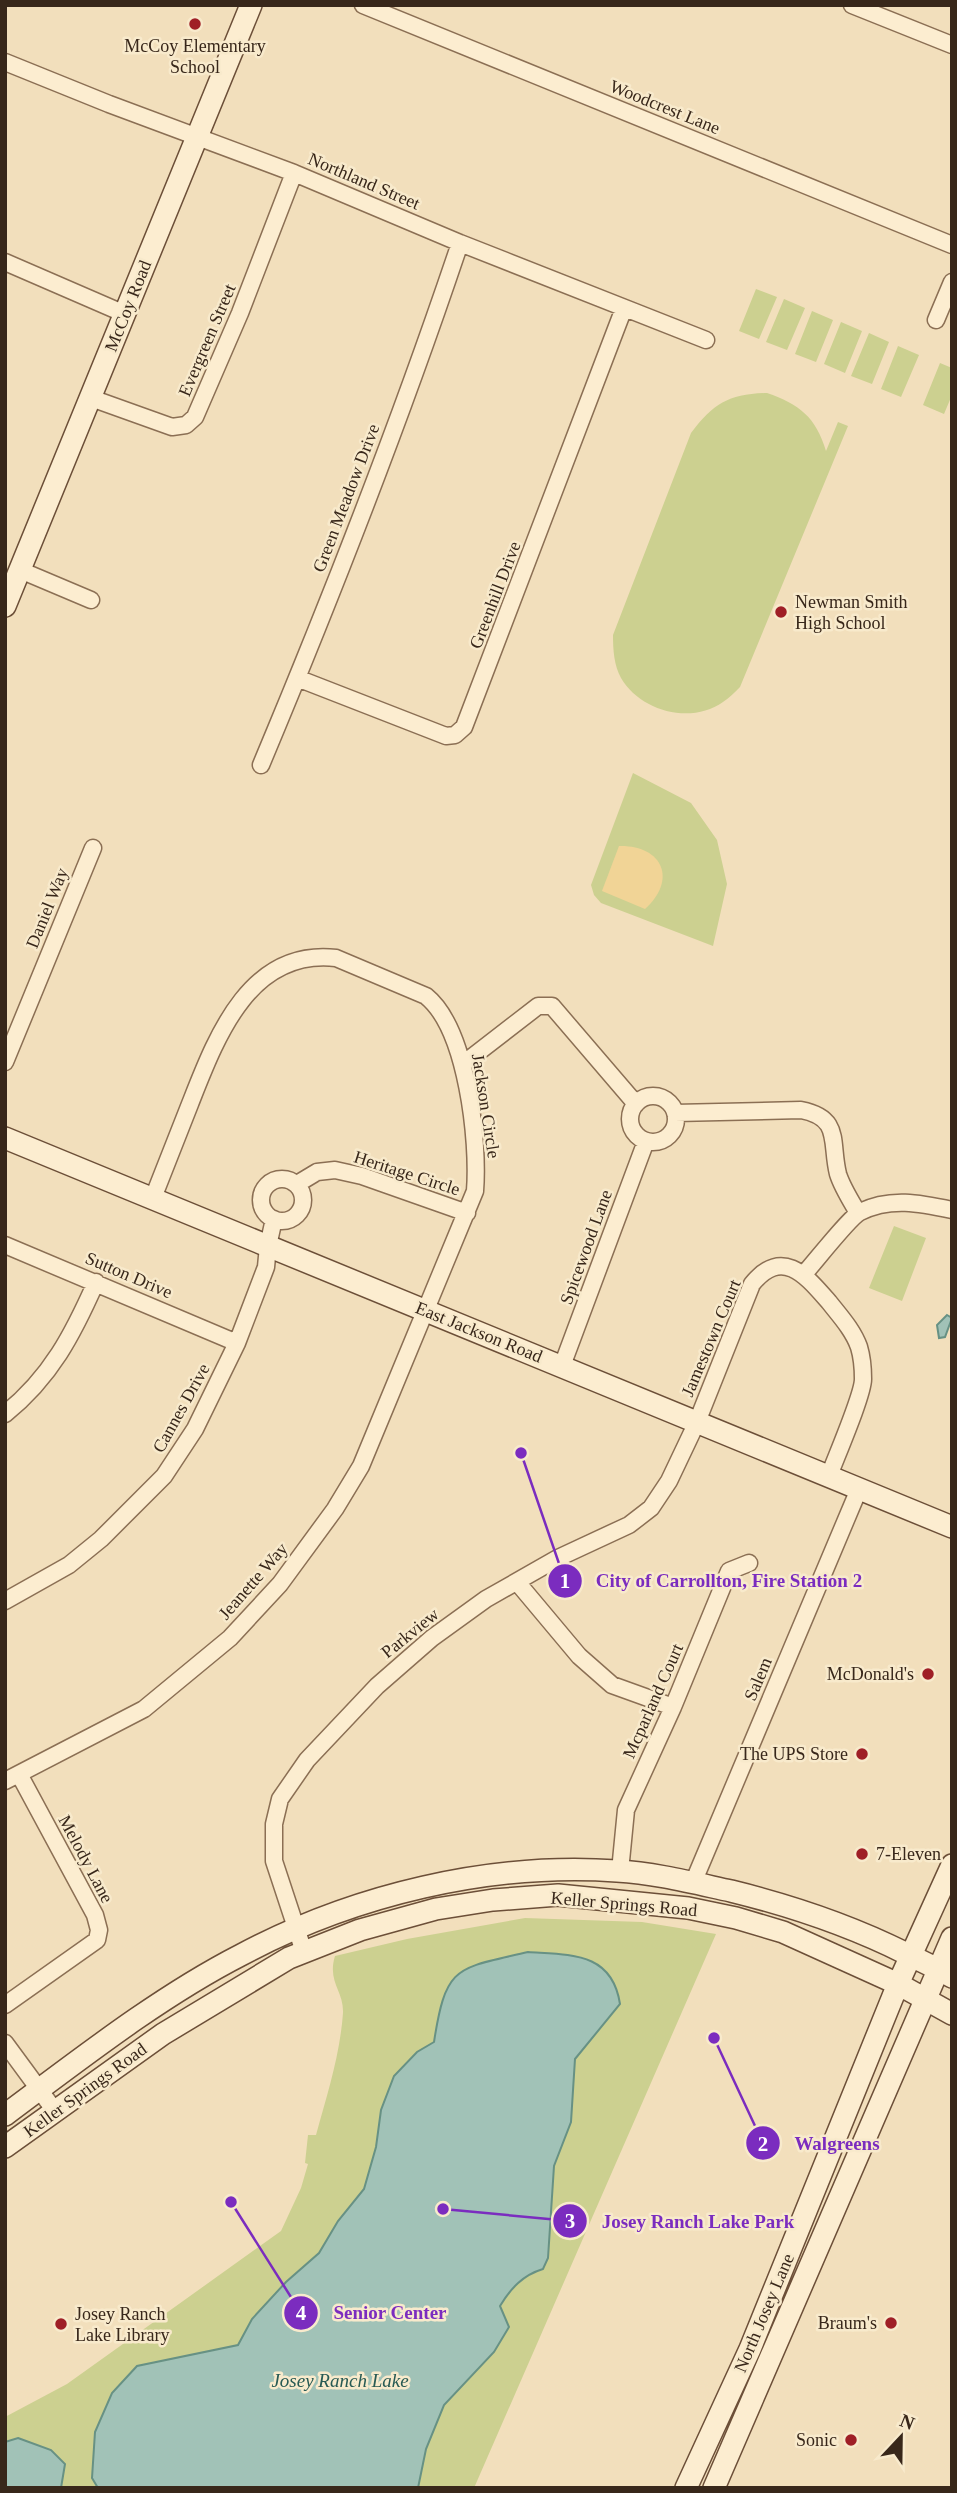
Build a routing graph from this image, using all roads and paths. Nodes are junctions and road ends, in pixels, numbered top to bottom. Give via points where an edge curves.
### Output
1 (251, 5) edge
2 (363, 5) edge
3 (852, 5) edge
4 (952, 45) edge
5 (5, 62) edge
6 (198, 135) junction
7 (294, 173) junction
8 (460, 243) junction
9 (952, 245) edge
10 (5, 262) edge
11 (952, 282) edge
12 (624, 308) junction
13 (125, 314) junction
14 (936, 320) dead end
15 (706, 340) dead end
16 (91, 398) junction
17 (20, 570) junction
18 (91, 600) dead end
19 (5, 607) edge
20 (297, 678) junction
21 (261, 765) dead end
22 (93, 848) dead end
23 (5, 1062) edge
24 (463, 1063) junction
25 (636, 1104) junction
26 (675, 1113) junction
27 (5, 1138) edge
28 (646, 1141) junction
29 (296, 1184) junction
30 (153, 1198) junction
31 (952, 1210) edge
32 (467, 1213) junction
33 (858, 1213) junction
34 (274, 1219) junction
35 (5, 1245) edge
36 (268, 1245) junction
37 (804, 1274) junction
38 (96, 1282) junction
39 (427, 1311) junction
40 (237, 1343) junction
41 (562, 1366) junction
42 (5, 1414) edge
43 (697, 1422) junction
44 (829, 1476) junction
45 (859, 1489) junction
46 (952, 1527) edge
47 (749, 1563) dead end
48 (517, 1582) junction
49 (5, 1601) edge
50 (673, 1707) junction
51 (12, 1777) edge
52 (952, 1865) edge
53 (620, 1871) junction
54 (693, 1883) junction
55 (688, 1908) junction
56 (295, 1928) junction
57 (952, 1938) edge
58 (304, 1952) junction
59 (912, 1956) junction
60 (945, 1973) edge
61 (898, 1984) junction
62 (927, 1998) junction
63 (5, 2005) edge
64 (952, 2014) edge
65 (5, 2043) edge
66 (39, 2090) junction
67 (55, 2111) junction
68 (5, 2115) edge
69 (5, 2147) edge
70 (690, 2486) edge
71 (715, 2488) edge

1 - 6 main road, McCoy Road
2 - 9 street, Woodcrest Lane
3 - 4 street
5 - 6 street, Northland Street
6 - 7 street, Northland Street
6 - 13 main road, McCoy Road
7 - 8 street, Northland Street
7 - 16 street, Evergreen Street via 195,417 186,425 172,427
8 - 12 street, Northland Street
8 - 20 street, Green Meadow Drive via 426,347
10 - 13 street
11 - 14 street
12 - 15 street, Northland Street
12 - 20 street, Greenhill Drive via 464,727 446,736
13 - 16 main road, McCoy Road
16 - 17 main road, McCoy Road
17 - 18 street
17 - 19 main road, McCoy Road
20 - 21 street, Green Meadow Drive
22 - 23 street, Daniel Way
24 - 25 street via 538,1006 552,1006
24 - 30 street, Jackson Circle via 446,1019 426,996 336,958 303,959 276,968 234,1010 213,1047
24 - 32 street, Jackson Circle via 478,1163
25 - 26 street via 648,1097 662,1098
25 - 28 street via 632,1125
26 - 28 street via 672,1133 660,1141
26 - 33 street via 817,1113 830,1126 838,1175
27 - 30 main road, East Jackson Road
28 - 41 street, Spicewood Lane
29 - 32 street, Heritage Circle via 317,1172 335,1170
29 - 34 street via 303,1197 300,1211 288,1220
29 - 34 street, Heritage Circle via 278,1179 262,1191 261,1204
30 - 36 main road, East Jackson Road
31 - 33 street via 897,1202
32 - 39 street, Jackson Circle
33 - 37 street
34 - 36 street
35 - 38 street, Sutton Drive
36 - 39 main road, East Jackson Road
36 - 40 street, Cannes Drive via 266,1267
37 - 43 street, Jamestown Court via 786,1267 771,1269 752,1284
37 - 44 street via 850,1328 862,1365 863,1383
38 - 40 street, Sutton Drive
38 - 42 street via 73,1333 49,1370
39 - 41 main road, East Jackson Road
39 - 51 street, Jeanette Way via 361,1466 280,1584 230,1637 144,1709
40 - 49 street, Cannes Drive via 195,1429 164,1476 102,1539 69,1565
41 - 43 main road, East Jackson Road
43 - 44 main road, East Jackson Road
43 - 48 street, Parkview via 651,1508
44 - 45 main road, East Jackson Road
45 - 46 main road, East Jackson Road
45 - 54 street, Salem
47 - 50 street, Mcparland Court via 729,1571
48 - 50 street via 579,1656 612,1685
48 - 56 street, Parkview via 432,1638 377,1686 307,1760 280,1799 274,1824 274,1861
50 - 53 street, Mcparland Court via 626,1810
51 - 63 street, Melody Lane via 95,1915 99,1930 97,1940
52 - 59 main road, North Josey Lane
53 - 54 main road, Keller Springs Road
53 - 56 main road, Keller Springs Road via 567,1869 390,1894
54 - 55 main road
54 - 59 main road, Keller Springs Road via 806,1911
55 - 58 main road, Keller Springs Road via 558,1895 493,1900 436,1909 360,1930
55 - 61 main road, Keller Springs Road via 783,1932
56 - 58 street, Parkview
56 - 66 main road, Keller Springs Road via 195,1981
57 - 60 main road, North Josey Lane
58 - 67 main road, Keller Springs Road via 163,2034
59 - 60 main road, Keller Springs Road
59 - 61 main road, North Josey Lane
60 - 62 main road, North Josey Lane
61 - 62 main road, Keller Springs Road
61 - 70 main road, North Josey Lane
62 - 64 main road, Keller Springs Road
62 - 71 main road, North Josey Lane
65 - 66 street
66 - 67 street
66 - 68 main road, Keller Springs Road
67 - 69 main road, Keller Springs Road

